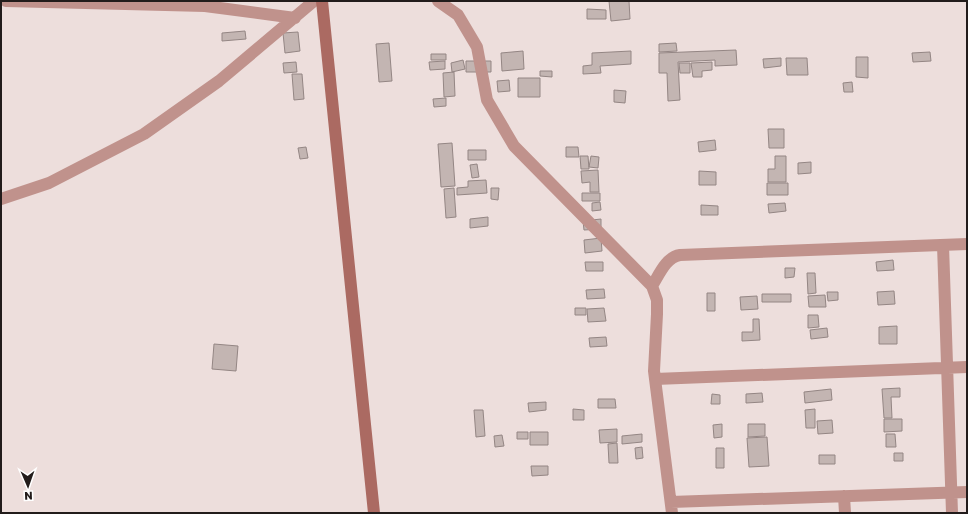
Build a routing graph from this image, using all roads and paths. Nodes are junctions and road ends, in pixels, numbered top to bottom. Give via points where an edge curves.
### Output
1 (6, 1) edge
2 (314, 1) edge
3 (322, 1) edge
4 (438, 1) edge
5 (295, 18) junction
6 (1, 199) edge
7 (967, 244) edge
8 (943, 245) junction
9 (652, 286) junction
10 (967, 367) edge
11 (948, 368) junction
12 (655, 378) junction
13 (967, 492) edge
14 (951, 493) junction
15 (844, 496) junction
16 (672, 507) edge
17 (374, 513) edge
18 (845, 513) edge
19 (952, 513) edge

1 - 5 street via 205,6
2 - 5 street
3 - 17 main road
4 - 9 street via 458,16 477,47 487,100 514,146
5 - 6 street via 219,81 144,134 49,183
7 - 8 street
8 - 9 street via 680,255 668,261
8 - 11 street
9 - 12 street via 657,300
10 - 11 street
11 - 12 street
11 - 14 street
12 - 16 street
13 - 14 street
14 - 15 street
14 - 19 street
15 - 16 street
15 - 18 street

